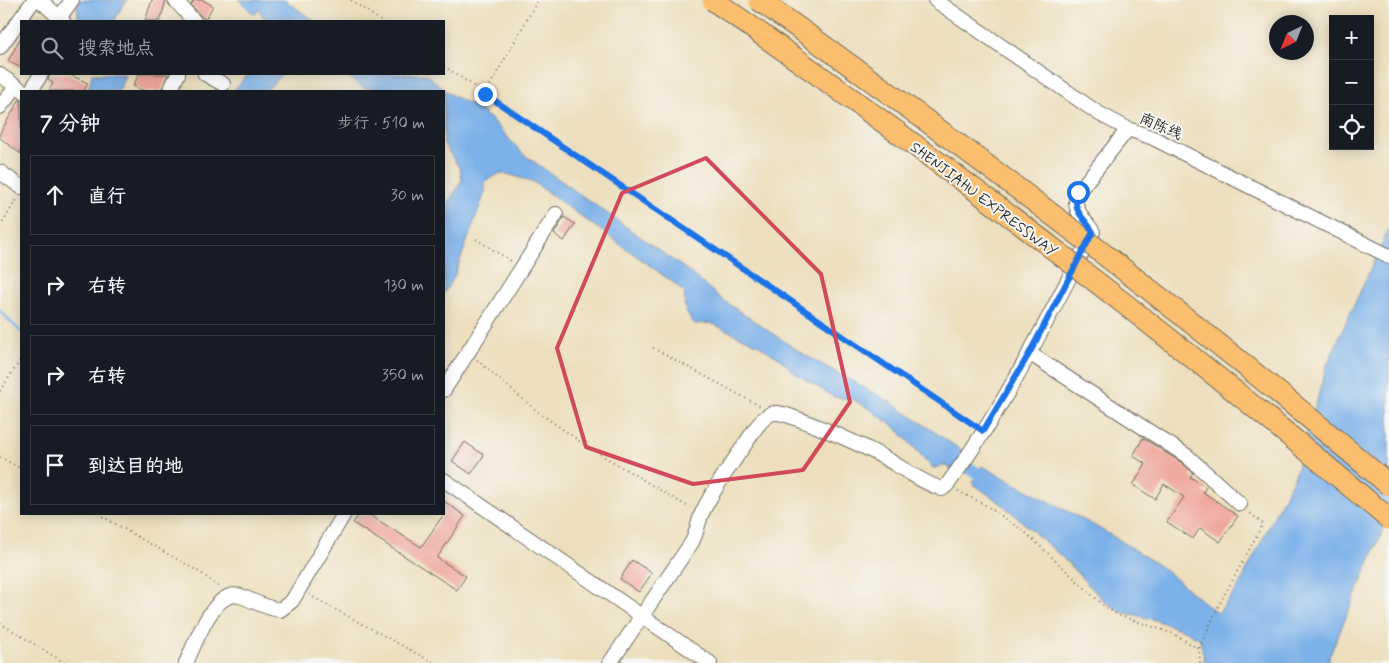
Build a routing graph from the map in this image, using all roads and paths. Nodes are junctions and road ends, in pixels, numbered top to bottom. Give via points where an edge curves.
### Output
1 (34, 0) edge
2 (40, 0) edge
3 (72, 0) edge
4 (175, 0) edge
5 (351, 0) edge
6 (538, 0) edge
7 (713, 0) edge
8 (759, 0) edge
9 (935, 0) edge
10 (61, 20) edge
11 (193, 20) edge
12 (380, 20) edge
13 (0, 47) edge
14 (445, 67) edge
15 (0, 74) edge
16 (40, 75) edge
17 (178, 75) edge
18 (207, 75) edge
19 (223, 84) dead end
20 (19, 89) edge
21 (32, 90) edge
22 (170, 90) edge
23 (485, 94) junction
24 (0, 107) edge
25 (1128, 129) junction
26 (0, 172) edge
27 (20, 186) edge
28 (20, 195) edge
29 (556, 214) dead end
30 (0, 227) edge
31 (476, 239) dead end
32 (1389, 256) edge
33 (521, 267) junction
34 (653, 348) dead end
35 (467, 351) junction
36 (1029, 354) junction
37 (20, 361) edge
38 (445, 388) edge
39 (0, 391) edge
40 (773, 412) junction
41 (983, 431) junction
42 (0, 457) edge
43 (20, 468) edge
44 (951, 480) junction
45 (445, 481) edge
46 (1389, 485) edge
47 (1240, 504) joint
48 (701, 514) junction
49 (100, 515) edge
50 (343, 515) edge
51 (1389, 519) edge
52 (299, 589) junction
53 (227, 596) junction
54 (642, 618) junction
55 (0, 623) edge
56 (1199, 649) junction
57 (65, 663) edge
58 (186, 663) edge
59 (434, 663) edge
60 (610, 663) edge
61 (710, 663) edge
62 (1200, 663) edge

1 - 13 street
2 - 10 street
3 - 10 street
4 - 11 street
5 - 12 path
6 - 23 path
7 - 51 highway, SHENJIAHU EXPRESSWAY, bridge via 1035,236 1237,394
8 - 46 highway, SHENJIAHU EXPRESSWAY, bridge via 1050,214 1248,369
9 - 25 street, 南陈线 via 1098,114
14 - 23 path
15 - 20 street
16 - 21 street
17 - 22 street
18 - 19 street
20 - 24 street
23 - 41 path
25 - 32 street, 南陈线 via 1153,138
25 - 36 street via 1078,192 1076,210 1093,232
26 - 27 street
28 - 30 path
29 - 33 street
31 - 33 path
33 - 35 street
34 - 40 path
35 - 38 street
35 - 48 path via 538,412 585,445
36 - 41 street
36 - 47 street via 1187,456
37 - 39 path
40 - 44 street via 813,425 884,457 931,485 942,489
40 - 48 street via 755,429
41 - 44 street
42 - 43 path
44 - 56 path via 1025,532 1103,605 1118,615 1174,634
45 - 54 street
47 - 56 path via 1263,524
48 - 54 street via 692,542
49 - 53 path via 201,573
50 - 52 street
52 - 53 street via 292,601 280,610 239,596
52 - 59 path
53 - 58 street via 211,614
54 - 60 street
54 - 61 street
55 - 57 path
56 - 62 path

